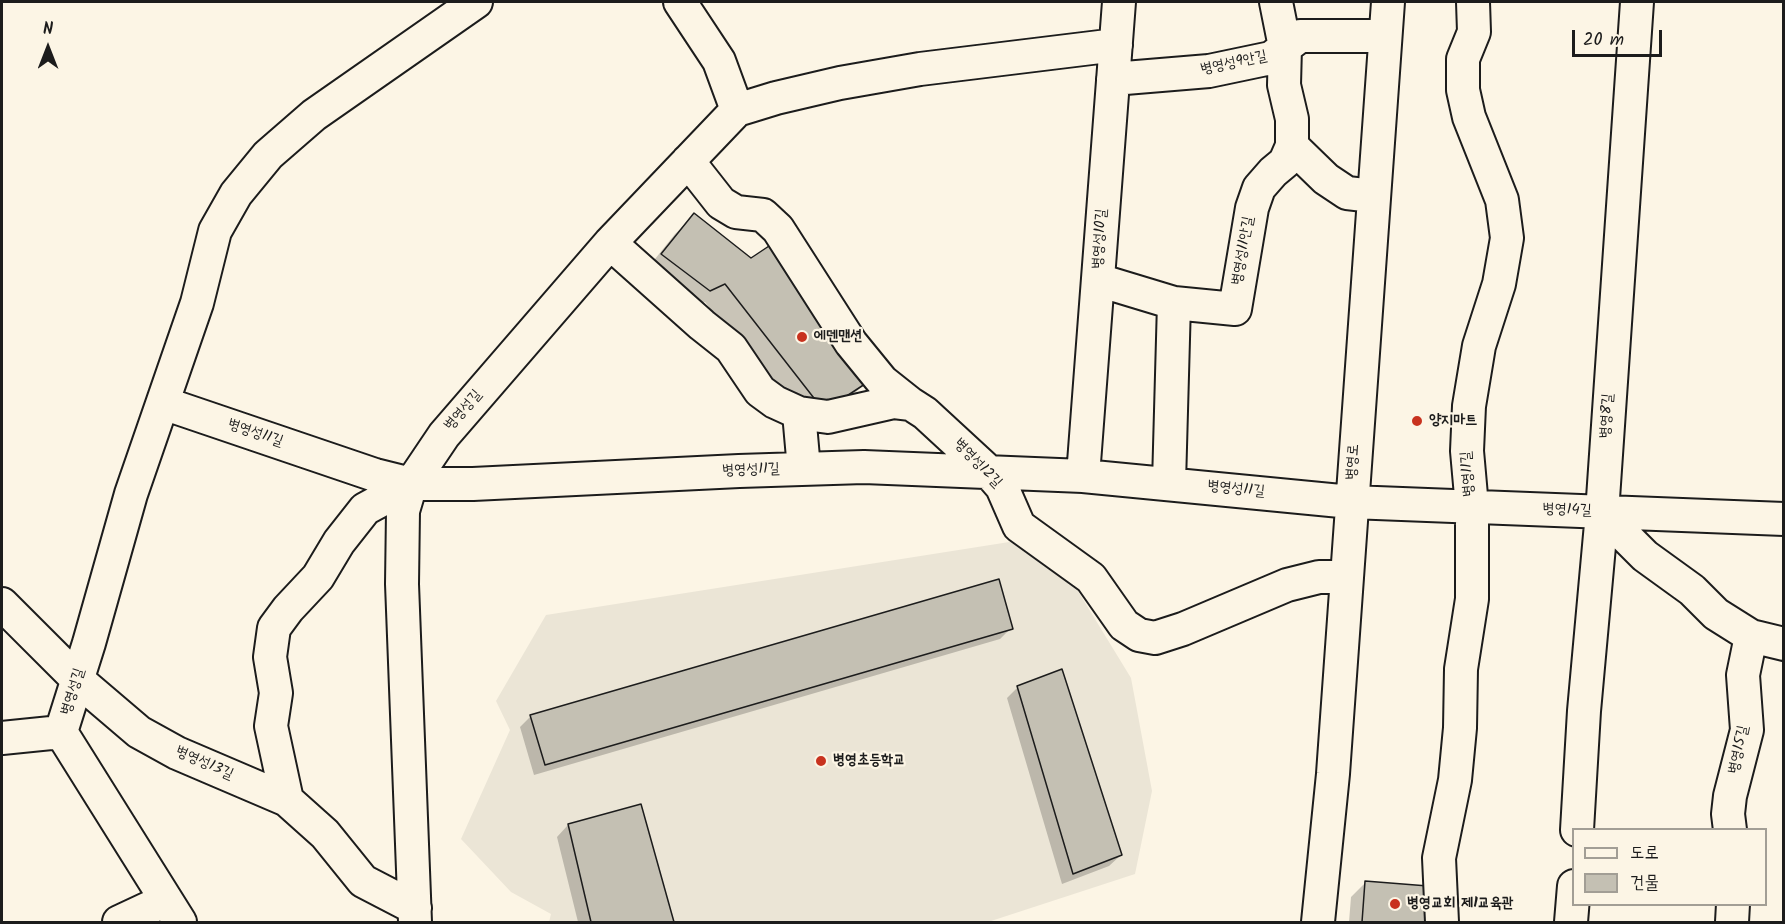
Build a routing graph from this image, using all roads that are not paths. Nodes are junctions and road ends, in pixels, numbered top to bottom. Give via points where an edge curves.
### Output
1 (476, 2) edge
2 (680, 2) edge
3 (1119, 2) edge
4 (1276, 2) edge
5 (1388, 2) edge
6 (1473, 2) edge
7 (1637, 2) edge
8 (1385, 36) junction
9 (1116, 45) junction
10 (1285, 47) junction
11 (1113, 79) junction
12 (737, 110) junction
13 (1292, 146) junction
14 (688, 161) junction
15 (1373, 196) junction
16 (610, 243) junction
17 (1098, 280) junction
18 (1174, 303) junction
19 (163, 403) junction
20 (911, 404) junction
21 (799, 412) junction
22 (804, 469) junction
23 (989, 472) junction
24 (1083, 476) junction
25 (1169, 483) junction
26 (411, 484) junction
27 (1351, 502) junction
28 (1472, 507) junction
29 (1602, 513) junction
30 (1784, 519) edge
31 (1346, 578) junction
32 (2, 604) edge
33 (1751, 636) junction
34 (1784, 644) edge
35 (78, 680) junction
36 (61, 732) junction
37 (2, 738) edge
38 (287, 800) junction
39 (1577, 828) edge
40 (1730, 828) edge
41 (1572, 906) edge
42 (1733, 906) edge
43 (173, 911) edge
44 (415, 915) edge
45 (118, 922) edge
46 (1318, 922) edge
47 (1442, 922) edge
48 (1571, 922) edge
49 (1732, 922) edge

1 - 19 street, 병영성길 via 314,115 268,156 236,194 215,231 197,303
2 - 12 street via 719,61
3 - 9 street, 병영성10길
4 - 10 street
5 - 8 street, 병영로
6 - 28 street, 병영11길 via 1474,32 1463,59 1463,90 1469,117 1502,200 1507,238 1499,284 1479,346 1469,406 1467,451
7 - 29 street, 병영8길
8 - 10 street, 병영성9안길 via 1300,36
8 - 15 street, 병영로
9 - 11 street, 병영성10길
9 - 12 street via 886,75
10 - 11 street, 병영성9안길 via 1271,58 1209,71
10 - 13 street via 1284,85 1292,119
11 - 17 street, 병영성10길
12 - 14 street, 병영성길
13 - 15 street via 1347,193
13 - 18 street, 병영성11안길 via 1285,162 1259,188 1252,208 1235,309
14 - 16 street, 병영성길
14 - 20 street, 병영성12길 via 721,203 736,212 763,215 778,229 851,343 882,381
15 - 27 street, 병영로
16 - 21 street via 731,348 760,391
16 - 26 street, 병영성길 via 444,435
17 - 18 street, 병영성11안길
17 - 24 street, 병영성10길
18 - 25 street
19 - 26 street, 병영성11길
19 - 35 street, 병영성길 via 131,494
20 - 21 street via 894,402 828,417
20 - 23 street, 병영성12길
21 - 22 street
22 - 23 street, 병영성11길
22 - 26 street, 병영성11길
23 - 24 street, 병영성11길
23 - 31 street, 병영성12길 via 1002,487 1019,526 1091,578 1124,625 1139,635 1155,638 1183,629 1287,585 1319,578
24 - 25 street, 병영성11길
25 - 27 street, 병영성11길
26 - 38 street via 365,509 318,578 274,628 270,657 276,693 271,726
26 - 44 street, 병영성길 via 404,511 402,584
27 - 28 street, 병영14길
27 - 31 street, 병영로
28 - 29 street, 병영14길
28 - 47 street, 병영11길 via 1472,599 1461,669 1460,728 1455,780 1439,858
29 - 30 street, 병영14길
29 - 33 street via 1645,556 1692,590 1716,614
29 - 39 street, 병영8길
31 - 46 street, 병영로
32 - 35 street, 병영성13길
33 - 34 street
33 - 40 street, 병영15길 via 1743,675 1747,730 1730,796
35 - 36 street, 병영성길
35 - 38 street, 병영성13길 via 139,732 177,753
36 - 37 street, 병영성길
36 - 43 street, 병영성길
38 - 44 street, 병영성13길 via 325,834 363,881
41 - 48 street
42 - 49 street
43 - 45 street

